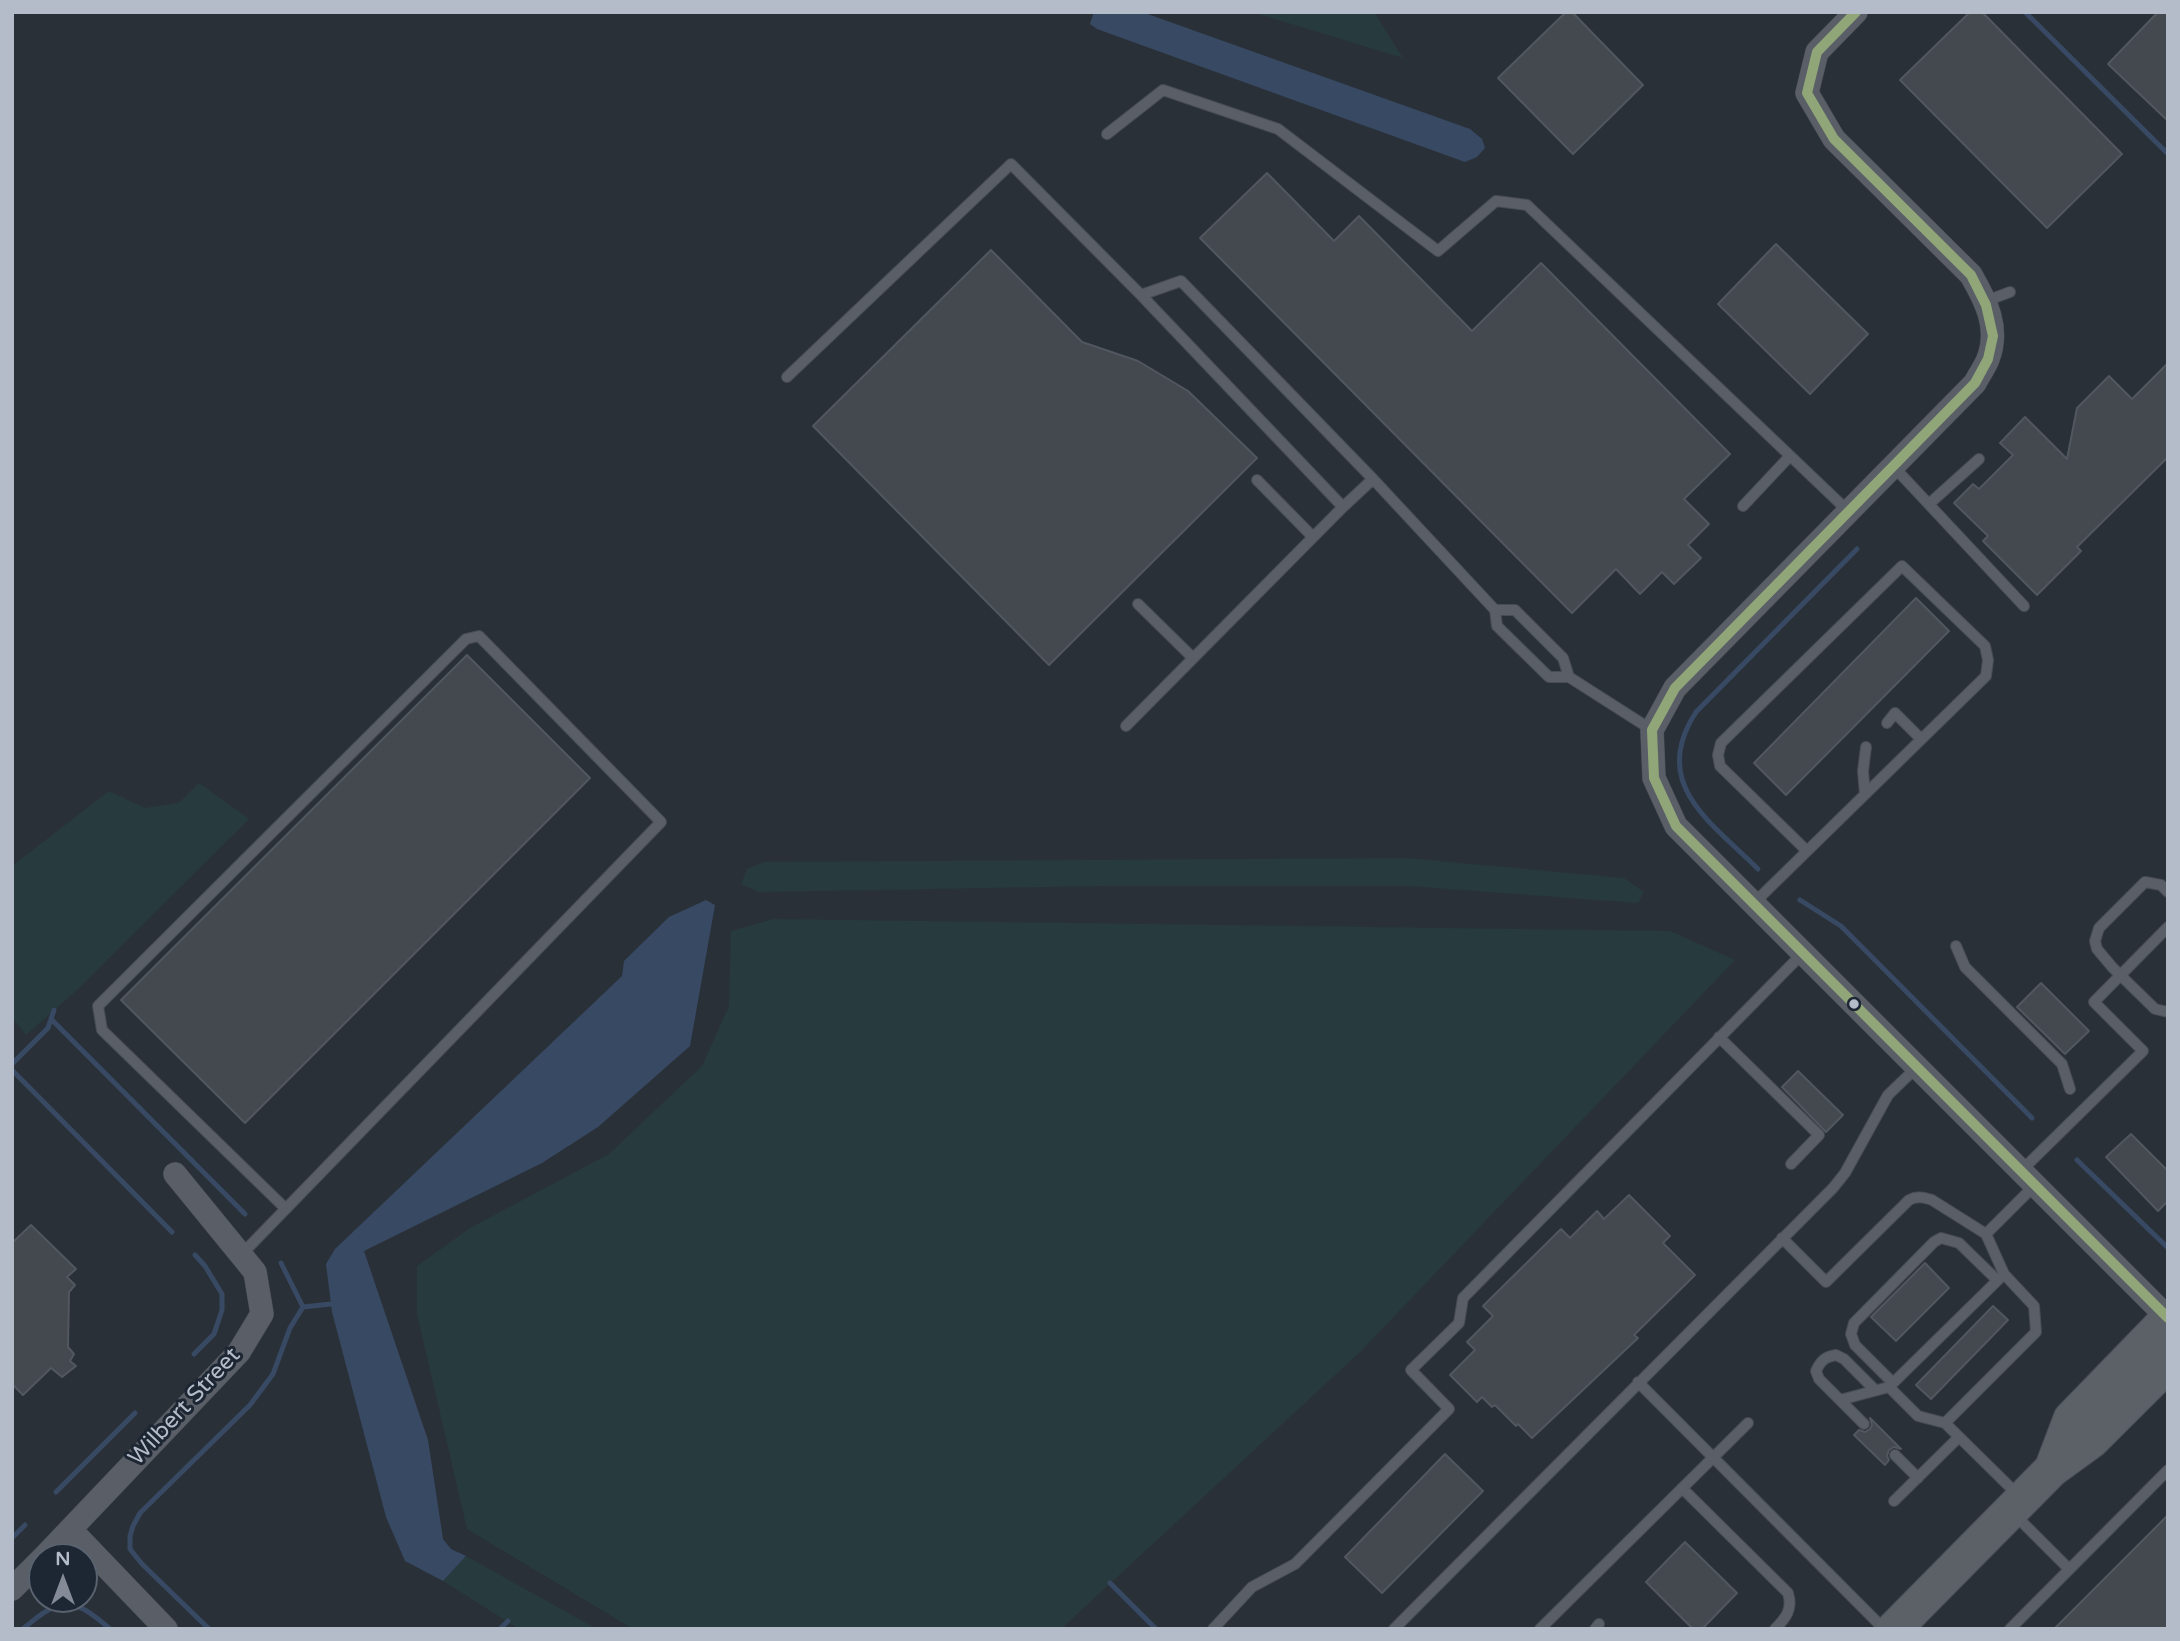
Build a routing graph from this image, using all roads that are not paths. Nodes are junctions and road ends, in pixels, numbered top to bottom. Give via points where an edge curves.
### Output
1 (1856, 12) edge
2 (1107, 134) dead end
3 (2010, 292) dead end
4 (1141, 295) junction
5 (1986, 301) junction
6 (787, 377) dead end
7 (1790, 456) junction
8 (1979, 459) dead end
9 (1893, 466) junction
10 (1373, 479) junction
11 (1257, 480) dead end
12 (1929, 504) junction
13 (1743, 506) dead end
14 (1343, 507) junction
15 (1848, 512) junction
16 (1313, 537) junction
17 (1138, 604) dead end
18 (2024, 606) dead end
19 (1495, 610) junction
20 (1193, 658) junction
21 (1569, 677) junction
22 (1886, 723) dead end
23 (1126, 726) dead end
24 (1652, 730) junction
25 (1921, 739) junction
26 (1867, 747) dead end
27 (1865, 794) junction
28 (1807, 852) junction
29 (2168, 891) edge
30 (1753, 904) junction
31 (2168, 927) edge
32 (1956, 946) dead end
33 (1802, 954) junction
34 (2120, 975) junction
35 (2168, 1012) edge
36 (1719, 1037) junction
37 (1917, 1068) junction
38 (2070, 1089) dead end
39 (1791, 1164) dead end
40 (175, 1174) dead end
41 (2028, 1178) junction
42 (286, 1209) junction
43 (1986, 1234) junction
44 (1782, 1238) junction
45 (241, 1255) junction
46 (2001, 1277) junction
47 (2168, 1318) edge
48 (2168, 1364) edge
49 (1638, 1382) junction
50 (1891, 1385) junction
51 (1874, 1389) junction
52 (1840, 1400) junction
53 (1748, 1423) dead end
54 (1945, 1423) junction
55 (1864, 1424) dead end
56 (1959, 1437) junction
57 (1895, 1455) dead end
58 (1713, 1457) junction
59 (2052, 1469) junction
60 (2168, 1470) edge
61 (1918, 1478) junction
62 (1682, 1488) junction
63 (1894, 1501) dead end
64 (2017, 1505) junction
65 (71, 1530) junction
66 (58, 1543) edge
67 (2069, 1569) junction
68 (28, 1573) edge
69 (12, 1589) edge
70 (166, 1629) edge
71 (1213, 1629) edge
72 (1394, 1629) edge
73 (1540, 1629) edge
74 (1774, 1629) edge
75 (1884, 1629) edge
76 (1894, 1629) edge
77 (2010, 1629) edge

1 - 5 street via 1817,52 1807,93 1834,139 1971,275
2 - 7 lane via 1163,90 1278,129 1438,251 1496,201 1527,205
3 - 5 lane
4 - 6 lane via 1011,164
4 - 10 lane via 1181,281
4 - 14 lane
5 - 9 street via 1993,328 1989,358 1975,383
7 - 13 lane
7 - 15 lane
8 - 12 lane
9 - 12 lane
9 - 15 street
10 - 14 lane
10 - 19 lane
11 - 16 lane
12 - 18 lane
14 - 16 lane
15 - 24 street via 1675,688
16 - 20 lane
17 - 20 lane
19 - 21 lane via 1515,610 1563,659
19 - 21 lane via 1497,626 1549,677
20 - 23 lane
21 - 24 lane
22 - 25 lane via 1895,713
24 - 30 street via 1654,778 1676,826
25 - 27 lane
25 - 28 lane via 1986,676 1988,660 1985,646 1902,566 1721,743 1720,766
26 - 27 lane
27 - 28 lane
28 - 30 lane
29 - 34 lane via 2145,882 2099,928 2097,949
30 - 33 street
31 - 34 lane
32 - 38 lane via 1965,967 2062,1064
33 - 36 lane
33 - 37 street
34 - 35 lane via 2155,1009
34 - 41 lane via 2094,1002 2143,1051
36 - 39 lane via 1819,1135
36 - 71 lane via 1463,1298 1459,1323 1411,1370 1449,1409 1295,1564 1252,1587
37 - 41 street
37 - 44 lane via 1888,1095 1845,1173
40 - 45 street, Wilbert Street
41 - 43 lane
41 - 47 street
42 - 42 lane via 661,822 479,636 466,639 98,1006 102,1030
42 - 45 lane
43 - 44 lane via 1932,1199 1915,1197 1826,1282
43 - 46 lane
44 - 49 lane
45 - 65 street, Wilbert Street via 255,1272 262,1314 239,1352
46 - 50 lane
46 - 50 lane via 1959,1243 1941,1238 1934,1242 1854,1323 1850,1334
46 - 54 lane via 2034,1306 2036,1332
47 - 59 main road via 2071,1419
48 - 59 main road via 2092,1440
49 - 58 lane
49 - 72 lane
50 - 51 lane
50 - 54 lane via 1918,1416
51 - 52 lane
51 - 52 lane via 1844,1359 1836,1354 1826,1357 1816,1371
52 - 55 lane
53 - 58 lane
54 - 56 lane
56 - 61 lane
56 - 64 lane
57 - 61 lane
58 - 62 lane
58 - 75 lane
59 - 64 main road
60 - 67 lane
61 - 63 lane
62 - 73 lane
62 - 74 lane via 1787,1593 1790,1609
64 - 67 lane
64 - 76 main road
65 - 66 street, Wilbert Street
65 - 70 street
67 - 77 lane
68 - 69 street, Wilbert Street

